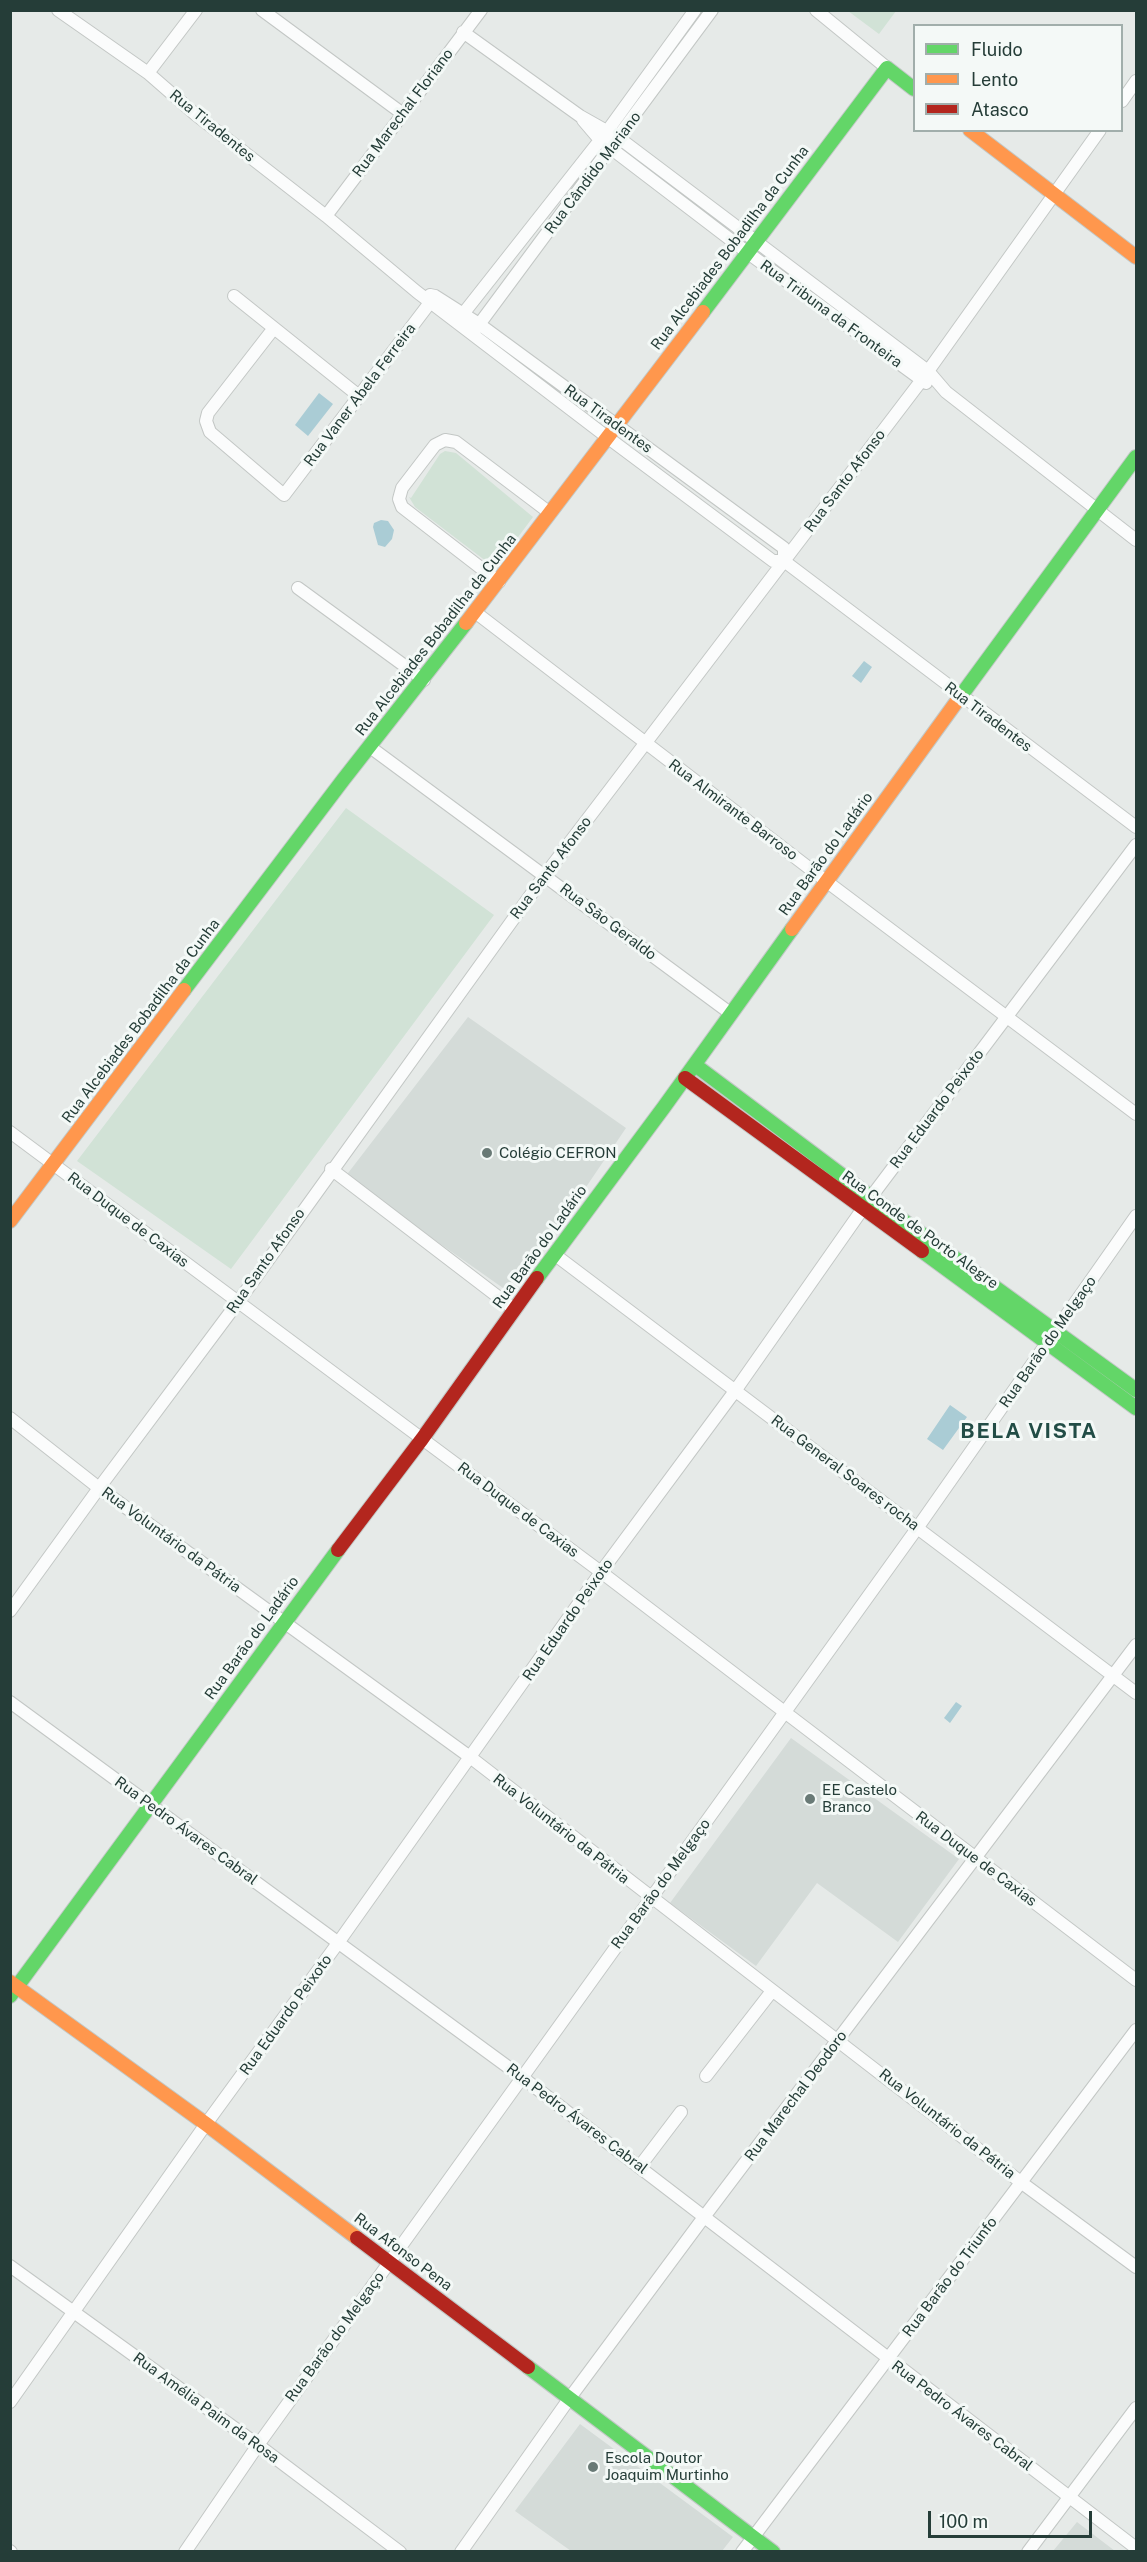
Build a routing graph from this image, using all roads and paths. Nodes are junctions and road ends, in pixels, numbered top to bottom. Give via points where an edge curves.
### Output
1 (58, 10) edge
2 (196, 10) edge
3 (262, 10) edge
4 (481, 10) edge
5 (695, 10) edge
6 (712, 10) edge
7 (816, 10) edge
8 (463, 32) junction
9 (886, 68) junction
10 (148, 73) junction
11 (1137, 81) edge
12 (913, 88) edge
13 (1123, 100) edge
14 (403, 114) junction
15 (973, 132) edge
16 (1099, 132) edge
17 (604, 135) junction
18 (619, 138) junction
19 (611, 148) junction
20 (1054, 194) junction
21 (326, 216) junction
22 (752, 248) junction
23 (1137, 257) edge
24 (234, 296) dead end
25 (433, 299) junction
26 (460, 318) junction
27 (274, 328) junction
28 (476, 329) junction
29 (924, 376) junction
30 (359, 396) junction
31 (616, 426) junction
32 (607, 437) junction
33 (1137, 457) edge
34 (1097, 510) junction
35 (550, 513) junction
36 (1137, 540) edge
37 (784, 561) junction
38 (499, 582) junction
39 (298, 588) dead end
40 (475, 612) junction
41 (424, 680) junction
42 (962, 697) junction
43 (646, 743) junction
44 (370, 747) junction
45 (1137, 827) edge
46 (1137, 845) edge
47 (544, 875) junction
48 (826, 881) junction
49 (730, 1013) junction
50 (1006, 1017) junction
51 (695, 1065) junction
52 (685, 1078) junction
53 (1137, 1114) edge
54 (10, 1132) edge
55 (54, 1165) junction
56 (331, 1169) junction
57 (867, 1203) junction
58 (1137, 1216) edge
59 (10, 1221) edge
60 (554, 1254) junction
61 (238, 1302) junction
62 (514, 1309) junction
63 (1051, 1337) junction
64 (1137, 1390) edge
65 (735, 1391) junction
66 (1137, 1408) edge
67 (10, 1418) edge
68 (422, 1439) junction
69 (99, 1488) junction
70 (918, 1527) junction
71 (601, 1572) junction
72 (10, 1611) edge
73 (284, 1622) junction
74 (1137, 1645) edge
75 (1113, 1676) junction
76 (1137, 1693) edge
77 (10, 1702) edge
78 (783, 1713) junction
79 (470, 1758) junction
80 (150, 1805) junction
81 (975, 1858) junction
82 (651, 1898) junction
83 (338, 1943) junction
84 (1137, 1980) edge
85 (13, 1989) edge
86 (772, 1991) junction
87 (1137, 2030) edge
88 (838, 2041) junction
89 (706, 2076) dead end
90 (523, 2078) junction
91 (681, 2112) dead end
92 (206, 2124) junction
93 (640, 2166) junction
94 (1022, 2183) junction
95 (704, 2217) junction
96 (389, 2261) junction
97 (10, 2266) edge
98 (1137, 2267) edge
99 (74, 2313) junction
100 (888, 2359) junction
101 (569, 2399) junction
102 (10, 2402) edge
103 (1137, 2408) edge
104 (258, 2445) junction
105 (1069, 2497) junction
106 (753, 2536) junction
107 (1137, 2548) edge
108 (185, 2552) edge
109 (400, 2552) edge
110 (461, 2552) edge
111 (742, 2552) edge
112 (773, 2552) edge
113 (1028, 2552) edge

1 - 10 street, Rua Tiradentes
2 - 10 street
3 - 14 street
4 - 8 street, Rua Marechal Floriano
5 - 17 street, Rua Cândido Mariano
6 - 18 street, Rua Cândido Mariano
7 - 9 street
8 - 14 street, Rua Marechal Floriano
8 - 17 street, Rua Tribuna da Fronteira
9 - 12 main road
9 - 22 main road, Rua Alcebiades Bobadilha da Cunha
10 - 21 street, Rua Tiradentes
11 - 13 street
14 - 21 street, Rua Marechal Floriano
15 - 20 main road
16 - 20 street, Rua Santo Afonso
17 - 18 street, Rua Tribuna da Fronteira
17 - 19 street, Rua Tribuna da Fronteira
17 - 26 street, Rua Cândido Mariano
18 - 19 street, Rua Cândido Mariano
18 - 22 street, Rua Tribuna da Fronteira
19 - 22 street, Rua Tribuna da Fronteira
19 - 28 street, Rua Cândido Mariano
20 - 23 main road
20 - 29 street, Rua Santo Afonso
21 - 25 street, Rua Tiradentes via 417,292
22 - 29 street, Rua Tribuna da Fronteira
22 - 31 main road, Rua Alcebiades Bobadilha da Cunha
24 - 27 street
25 - 26 street, Rua Tiradentes
25 - 30 street, Rua Vaner Abela Ferreira
26 - 28 street, Rua Tiradentes
27 - 30 street
27 - 30 street, Rua Vaner Abela Ferreira via 208,413 206,421 210,432 284,495
28 - 31 street, Rua Tiradentes
28 - 32 street, Rua Tiradentes
29 - 34 street, Rua Tribuna da Fronteira
29 - 37 street, Rua Santo Afonso
31 - 32 main road, Rua Alcebiades Bobadilha da Cunha
31 - 37 street, Rua Tiradentes via 783,548
32 - 35 main road, Rua Alcebiades Bobadilha da Cunha
32 - 37 street, Rua Tiradentes via 773,561
33 - 34 main road, Rua Barão do Ladário
34 - 36 street, Rua Tribuna da Fronteira
34 - 42 main road, Rua Barão do Ladário
35 - 38 main road, Rua Alcebiades Bobadilha da Cunha
35 - 38 street via 456,442 445,440 435,445 402,488 402,507
37 - 42 street, Rua Tiradentes
37 - 43 street, Rua Santo Afonso
38 - 40 main road, Rua Alcebiades Bobadilha da Cunha
39 - 41 street
40 - 41 main road, Rua Alcebiades Bobadilha da Cunha
40 - 43 street, Rua Almirante Barroso
41 - 44 main road, Rua Alcebiades Bobadilha da Cunha
42 - 45 street, Rua Tiradentes
42 - 48 main road, Rua Barão do Ladário
43 - 47 street, Rua Santo Afonso
43 - 48 street, Rua Almirante Barroso
44 - 47 street, Rua São Geraldo
44 - 55 main road, Rua Alcebiades Bobadilha da Cunha
46 - 50 street, Rua Eduardo Peixoto
47 - 49 street, Rua São Geraldo
47 - 56 street, Rua Santo Afonso
48 - 49 main road, Rua Barão do Ladário
48 - 50 street, Rua Almirante Barroso
49 - 51 main road, Rua Barão do Ladário
50 - 53 street, Rua Almirante Barroso
50 - 57 street, Rua Eduardo Peixoto
51 - 52 main road, Rua Barão do Ladário
51 - 57 main road, Rua Conde de Porto Alegre
52 - 57 main road, Rua Conde de Porto Alegre
52 - 60 main road, Rua Barão do Ladário
54 - 55 street, Rua Duque de Caxias
55 - 59 main road, Rua Alcebiades Bobadilha da Cunha
55 - 61 street, Rua Duque de Caxias
56 - 61 street, Rua Santo Afonso
56 - 62 street
57 - 63 main road, Rua Conde de Porto Alegre
57 - 65 street, Rua Eduardo Peixoto
58 - 63 street, Rua Barão do Melgaço
60 - 62 main road, Rua Barão do Ladário
60 - 65 street, Rua General Soares rocha
61 - 68 street, Rua Duque de Caxias
61 - 69 street, Rua Santo Afonso
62 - 68 main road, Rua Barão do Ladário
63 - 64 main road, Rua Conde de Porto Alegre
63 - 66 main road, Rua Conde de Porto Alegre
63 - 70 street, Rua Barão do Melgaço
65 - 70 street, Rua General Soares rocha
65 - 71 street, Rua Eduardo Peixoto
67 - 69 street, Rua Voluntário da Pátria
68 - 71 street, Rua Duque de Caxias
68 - 73 main road, Rua Barão do Ladário
69 - 72 street, Rua Santo Afonso
69 - 73 street, Rua Voluntário da Pátria
70 - 75 street, Rua General Soares rocha
70 - 78 street, Rua Barão do Melgaço
71 - 78 street, Rua Duque de Caxias
71 - 79 street, Rua Eduardo Peixoto
73 - 79 street, Rua Voluntário da Pátria
73 - 80 main road, Rua Barão do Ladário
74 - 75 street, Rua Marechal Deodoro
75 - 76 street, Rua General Soares rocha
75 - 81 street, Rua Marechal Deodoro
77 - 80 street, Rua Pedro Ávares Cabral
78 - 81 street, Rua Duque de Caxias
78 - 82 street, Rua Barão do Melgaço
79 - 82 street, Rua Voluntário da Pátria
79 - 83 street, Rua Eduardo Peixoto
80 - 83 street, Rua Pedro Ávares Cabral
80 - 85 main road, Rua Barão do Ladário
81 - 84 street, Rua Duque de Caxias
81 - 88 street, Rua Marechal Deodoro
82 - 86 street, Rua Voluntário da Pátria
82 - 90 street, Rua Barão do Melgaço
83 - 90 street, Rua Pedro Ávares Cabral
83 - 92 street, Rua Eduardo Peixoto
85 - 92 main road, Rua Afonso Pena
86 - 88 street, Rua Voluntário da Pátria
86 - 89 street
87 - 94 street, Rua Barão do Triunfo
88 - 94 street, Rua Voluntário da Pátria
88 - 95 street, Rua Marechal Deodoro
90 - 93 street, Rua Pedro Ávares Cabral
90 - 96 street, Rua Barão do Melgaço
91 - 93 street
92 - 96 main road, Rua Afonso Pena
92 - 99 street, Rua Eduardo Peixoto
93 - 95 street, Rua Pedro Ávares Cabral
94 - 98 street, Rua Voluntário da Pátria
94 - 100 street, Rua Barão do Triunfo
95 - 100 street, Rua Pedro Ávares Cabral
95 - 101 street, Rua Marechal Deodoro
96 - 101 main road, Rua Afonso Pena
96 - 104 street, Rua Barão do Melgaço
97 - 99 street, Rua Amélia Paim da Rosa
99 - 102 street, Rua Eduardo Peixoto
99 - 104 street, Rua Amélia Paim da Rosa
100 - 105 street, Rua Pedro Ávares Cabral
100 - 106 street, Rua Barão do Triunfo
101 - 106 main road, Rua Afonso Pena
101 - 110 street, Rua Marechal Deodoro
103 - 105 street
104 - 108 street, Rua Barão do Melgaço
104 - 109 street, Rua Amélia Paim da Rosa
105 - 107 street, Rua Pedro Ávares Cabral
105 - 113 street
106 - 111 street, Rua Barão do Triunfo
106 - 112 main road, Rua Afonso Pena

